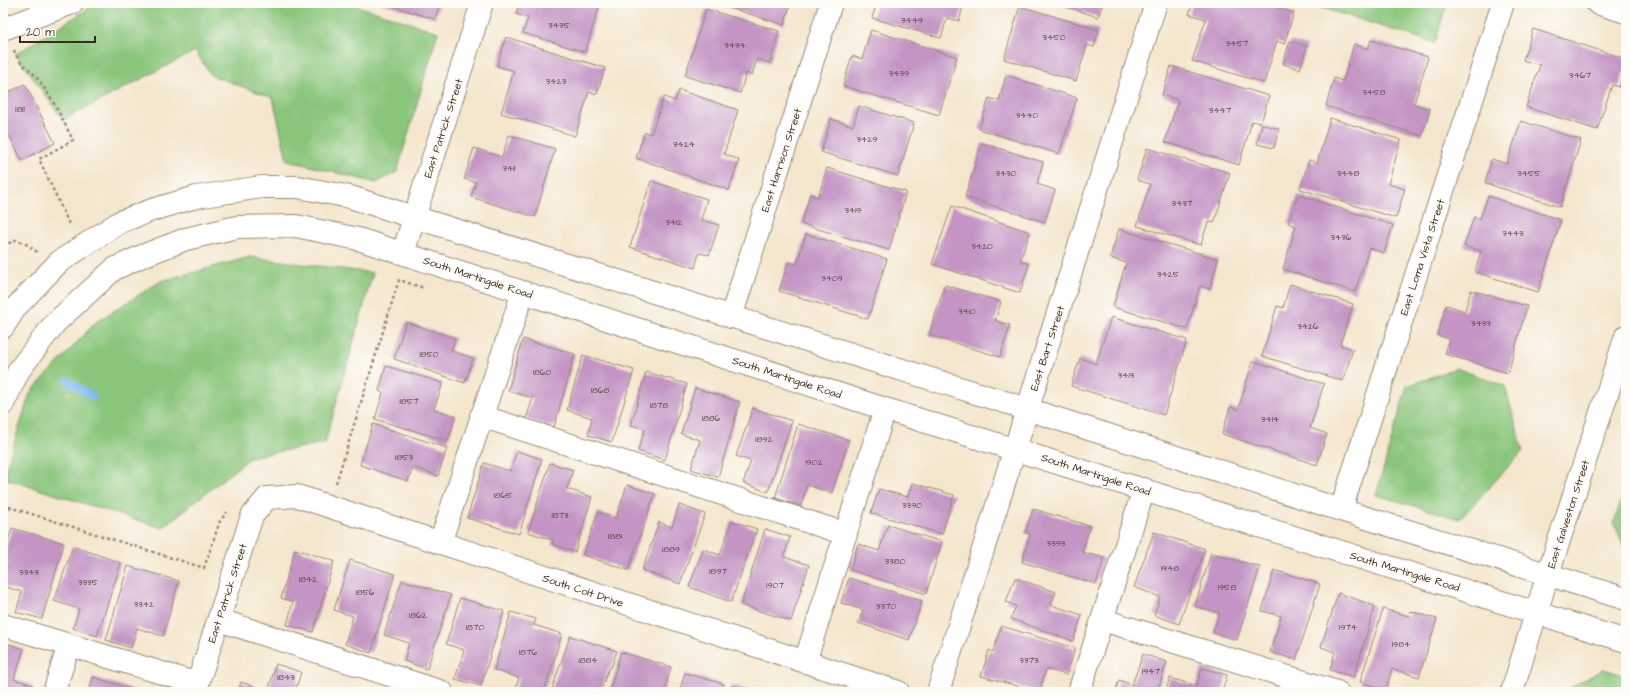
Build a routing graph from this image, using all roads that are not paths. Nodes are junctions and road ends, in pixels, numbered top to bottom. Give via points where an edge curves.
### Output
1 (72, 3) edge
2 (482, 3) edge
3 (831, 3) edge
4 (1156, 3) edge
5 (1503, 3) edge
6 (1597, 3) edge
7 (1626, 12) edge
8 (5, 28) edge
9 (414, 218) junction
10 (403, 253) junction
11 (523, 292) junction
12 (731, 317) junction
13 (3, 327) edge
14 (1626, 336) edge
15 (3, 404) edge
16 (886, 409) junction
17 (1027, 409) junction
18 (481, 416) junction
19 (1015, 449) junction
20 (1144, 490) junction
21 (267, 498) joint
22 (1341, 510) junction
23 (846, 534) junction
24 (440, 543) junction
25 (1548, 574) junction
26 (1626, 599) edge
27 (1537, 613) junction
28 (219, 620) junction
29 (1102, 620) junction
30 (3, 625) edge
31 (1626, 641) edge
32 (69, 645) junction
33 (805, 662) junction
34 (196, 688) edge
35 (887, 690) edge
36 (54, 692) edge
37 (442, 692) edge
38 (938, 692) edge
39 (1079, 692) edge
40 (1337, 692) edge
41 (1512, 692) edge

1 - 8 street
2 - 9 street, East Patrick Street
3 - 12 street, East Harrison Street
4 - 17 street, East Bart Street
5 - 22 street, East Loma Vista Street
6 - 7 street
9 - 10 street, East Patrick Street
9 - 12 street
9 - 13 street via 350,197 298,187 262,187 196,197 120,222 59,262 16,307
10 - 11 street, South Martingale Road
10 - 15 street, South Martingale Road via 358,239 296,226 237,227 178,242 114,269 55,323 19,370
11 - 16 street, South Martingale Road
11 - 18 street
12 - 17 street
14 - 25 street, East Galveston Street
16 - 19 street, South Martingale Road
16 - 23 street
17 - 19 street, East Bart Street
17 - 22 street
18 - 23 street
18 - 24 street
19 - 20 street, South Martingale Road
19 - 38 street, East Bart Street
20 - 27 street, South Martingale Road
20 - 29 street
21 - 24 street, South Colt Drive via 297,496
21 - 28 street, East Patrick Street via 252,516
22 - 25 street
23 - 33 street
24 - 33 street, South Colt Drive
25 - 26 street
25 - 27 street, East Galveston Street
27 - 31 street, South Martingale Road
27 - 41 street, East Galveston Street
28 - 34 street, East Patrick Street
28 - 37 street
29 - 39 street
29 - 40 street
30 - 32 street
32 - 34 street
32 - 36 street
33 - 35 street, South Colt Drive

